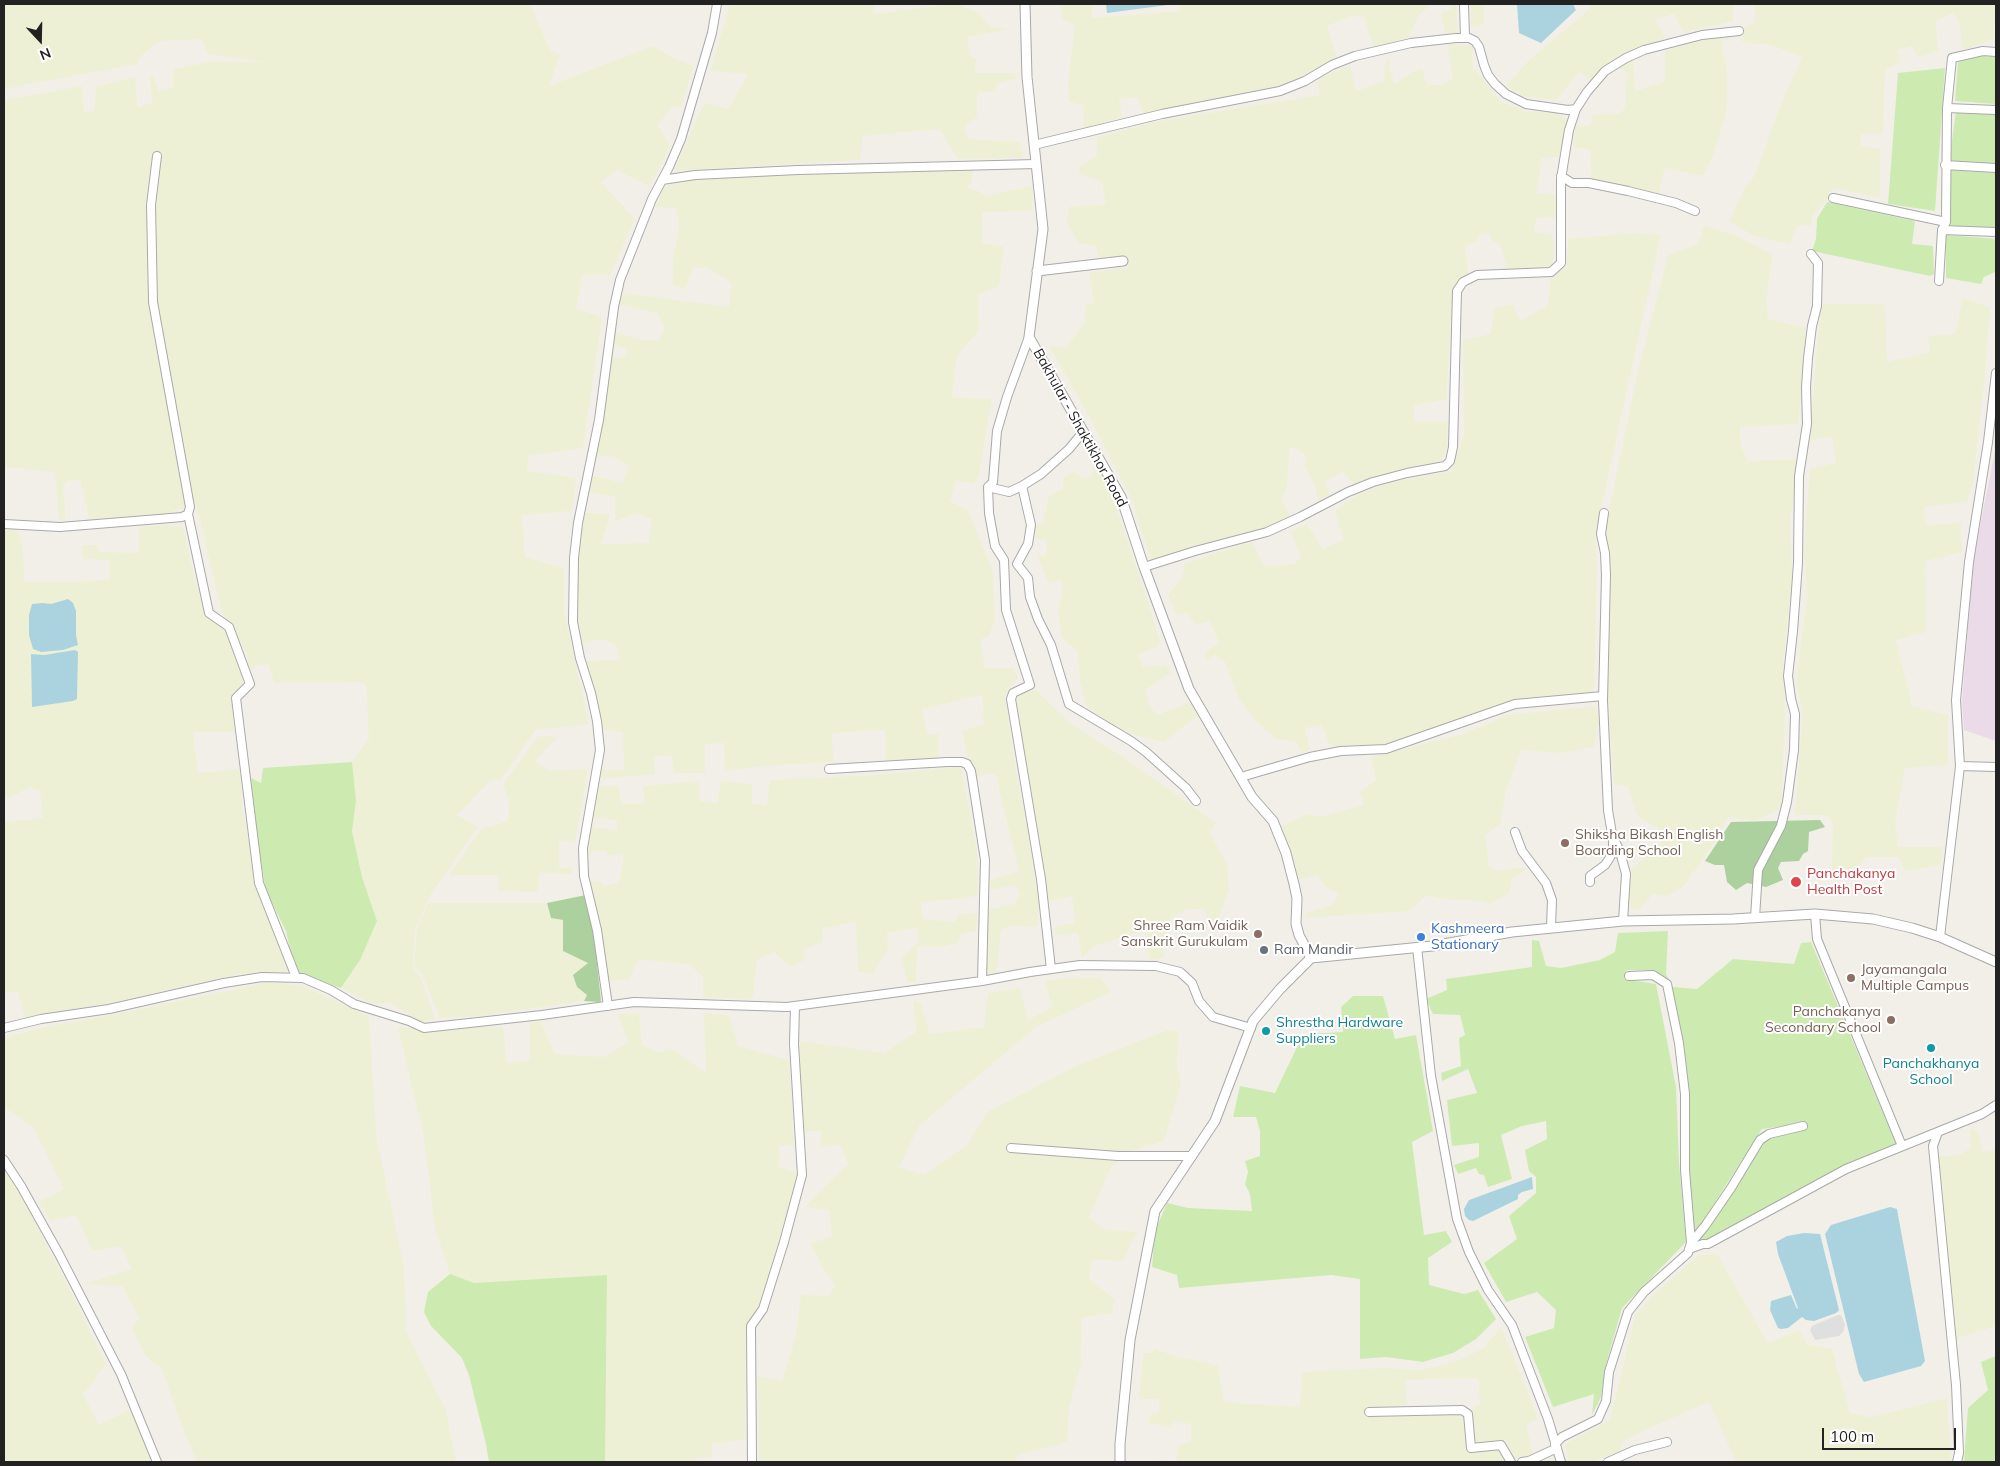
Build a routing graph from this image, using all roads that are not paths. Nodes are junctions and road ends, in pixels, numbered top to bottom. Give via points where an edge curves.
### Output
1 (717, 4) edge
2 (1025, 4) edge
3 (1464, 4) edge
4 (1739, 31) dead end
5 (1465, 38) junction
6 (1996, 52) edge
7 (1947, 108) junction
8 (1576, 109) junction
9 (1996, 110) edge
10 (1034, 145) junction
11 (157, 156) dead end
12 (1036, 164) junction
13 (1945, 165) junction
14 (1996, 168) edge
15 (1561, 176) junction
16 (662, 180) junction
17 (1833, 198) dead end
18 (1695, 211) dead end
19 (1946, 222) junction
20 (1942, 230) junction
21 (1996, 232) edge
22 (1811, 254) dead end
23 (1124, 261) dead end
24 (1038, 272) junction
25 (1939, 281) dead end
26 (1029, 337) junction
27 (1996, 373) edge
28 (1083, 432) junction
29 (1022, 486) junction
30 (988, 487) junction
31 (1604, 513) dead end
32 (188, 514) junction
33 (4, 524) edge
34 (1144, 567) junction
35 (1603, 696) junction
36 (1960, 766) junction
37 (1996, 767) edge
38 (829, 769) dead end
39 (1241, 777) junction
40 (1196, 802) dead end
41 (1515, 832) dead end
42 (1614, 838) junction
43 (1590, 882) dead end
44 (1815, 914) junction
45 (1755, 918) junction
46 (1623, 922) junction
47 (1551, 928) junction
48 (1940, 937) junction
49 (1418, 947) junction
50 (1311, 958) junction
51 (1996, 962) edge
52 (1051, 969) junction
53 (1629, 976) dead end
54 (296, 978) junction
55 (982, 981) junction
56 (608, 1006) junction
57 (794, 1006) junction
58 (4, 1028) edge
59 (1251, 1028) junction
60 (1996, 1105) edge
61 (1803, 1126) dead end
62 (1938, 1132) junction
63 (1902, 1146) junction
64 (1011, 1148) dead end
65 (1192, 1156) junction
66 (4, 1160) edge
67 (1690, 1246) junction
68 (1370, 1412) dead end
69 (1667, 1442) dead end
70 (1556, 1446) junction
71 (158, 1462) edge
72 (752, 1462) edge
73 (1120, 1462) edge
74 (1511, 1462) edge
75 (1522, 1462) edge
76 (1561, 1462) edge
77 (1608, 1462) edge
78 (1957, 1462) edge

1 - 16 street via 690,112
2 - 10 street, Bakhular - Shaktikhor Road via 1027,77
3 - 5 street
4 - 8 street via 1675,41 1626,58 1605,71
5 - 8 street via 1475,41 1488,75 1506,94 1526,104
5 - 10 street via 1436,39 1388,48 1332,65 1280,91 1162,114
6 - 7 street via 1984,51 1952,58
7 - 9 street
7 - 13 street
8 - 15 street
10 - 12 street, Bakhular - Shaktikhor Road
11 - 32 street via 151,205 153,302 190,507
12 - 16 street via 798,170
12 - 24 street, Bakhular - Shaktikhor Road via 1043,230
13 - 14 street
13 - 19 street
15 - 18 street via 1572,183 1628,191
15 - 34 street via 1561,263 1550,272 1477,275 1463,282 1458,291 1453,447 1450,461 1445,466 1373,482 1267,532
16 - 56 street via 620,280 574,558 573,622 595,711 600,750 583,848 584,876 597,930
17 - 19 street
19 - 20 street
20 - 21 street
20 - 25 street
22 - 45 street via 1818,263 1818,306 1812,326 1807,424 1799,476 1798,564 1788,676 1795,714 1794,750 1781,826 1758,870
23 - 24 street
24 - 26 street, Bakhular - Shaktikhor Road
26 - 28 street, Bakhular - Shaktikhor Road
26 - 30 street via 997,431 993,482
27 - 36 street via 1969,562 1956,700
28 - 29 street via 1041,474
28 - 34 street, Bakhular - Shaktikhor Road via 1121,497
29 - 30 street via 1009,492
29 - 40 street via 1031,525 1028,544 1018,564 1028,578 1030,597 1051,645 1069,704 1146,752 1186,788
30 - 52 street via 995,546 1004,560 1006,610 1030,685 1013,693 1011,699 1041,878
31 - 35 street via 1601,534 1606,575
32 - 33 street via 60,527
32 - 54 street via 209,612 229,627 250,684 236,698 259,883
34 - 39 street, Bakhular - Shaktikhor Road via 1189,689
35 - 39 street via 1515,704 1386,749 1318,755
35 - 42 street via 1608,810
36 - 37 street
36 - 48 street
38 - 55 street via 947,762 968,764 985,860
39 - 50 street, Bakhular - Shaktikhor Road via 1252,797 1273,821 1286,853 1296,898 1296,924
41 - 47 street via 1522,851 1546,883 1552,900
42 - 43 street via 1610,859 1590,876
42 - 46 street via 1626,874
44 - 45 street
44 - 48 street via 1873,919
44 - 63 street via 1817,938
45 - 46 street
46 - 47 street
47 - 49 street
48 - 51 street
49 - 50 street
49 - 70 street via 1431,1076 1457,1218 1488,1290 1512,1325
50 - 59 street via 1280,989 1253,1021
52 - 55 street
52 - 59 street via 1156,966 1180,972 1192,984 1199,1001 1213,1017
53 - 67 street via 1654,975 1667,984 1685,1094 1684,1170
54 - 56 street via 330,990 354,1004 424,1028
54 - 58 street via 262,977 224,983
55 - 57 street
56 - 57 street via 634,1002
57 - 72 street via 802,1174 763,1309 751,1326
59 - 65 street via 1215,1121
60 - 62 street
61 - 67 street via 1769,1134 1760,1140
62 - 63 street
62 - 78 street via 1933,1146 1956,1385
63 - 67 street via 1846,1170 1708,1244
64 - 65 street via 1118,1156
65 - 73 street via 1155,1211 1130,1340
66 - 71 street via 59,1254 120,1374
67 - 70 street via 1688,1253 1644,1292 1628,1312 1609,1372 1606,1401 1598,1419 1562,1437
68 - 74 street via 1462,1410 1468,1414 1472,1448 1501,1445
69 - 77 street via 1635,1450
70 - 75 street
70 - 76 street

